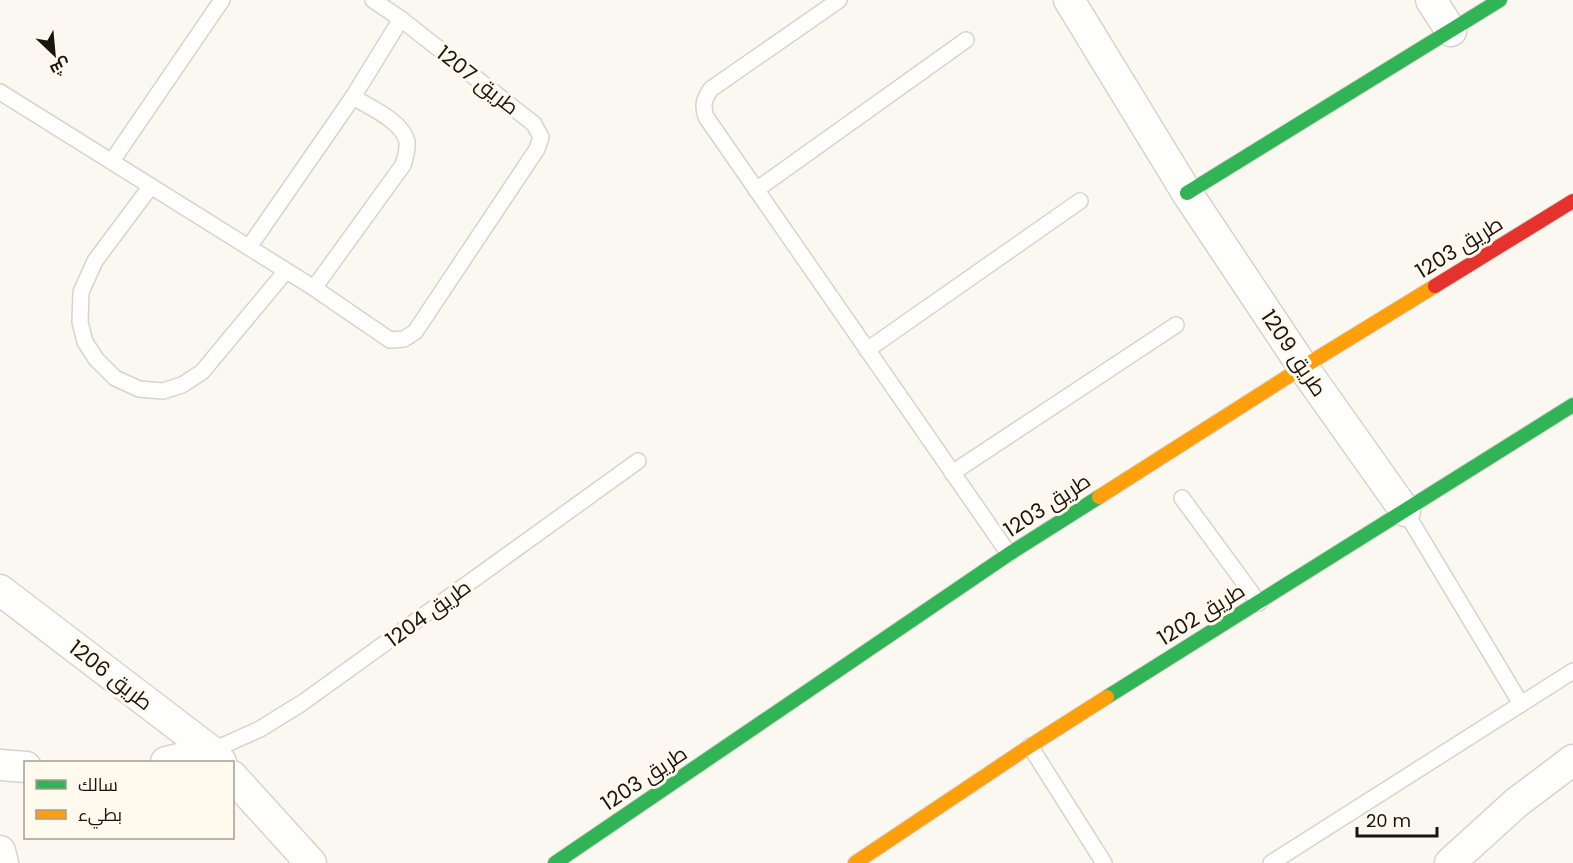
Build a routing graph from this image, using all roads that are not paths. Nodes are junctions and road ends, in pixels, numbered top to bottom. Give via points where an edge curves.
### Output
1 (222, 0) edge
2 (372, 0) edge
3 (839, 0) edge
4 (1070, 0) edge
5 (1431, 0) edge
6 (1500, 0) edge
7 (401, 20) junction
8 (1451, 30) junction
9 (966, 40) dead end
10 (0, 92) edge
11 (353, 97) junction
12 (112, 161) junction
13 (151, 186) junction
14 (756, 190) junction
15 (1187, 193) junction
16 (1080, 201) dead end
17 (1573, 201) edge
18 (249, 247) junction
19 (286, 271) junction
20 (314, 288) junction
21 (1176, 325) dead end
22 (867, 350) junction
23 (1303, 367) junction
24 (1573, 405) edge
25 (638, 461) dead end
26 (952, 473) junction
27 (1182, 498) dead end
28 (1405, 511) junction
29 (1009, 554) junction
30 (0, 590) edge
31 (1258, 603) junction
32 (1573, 671) edge
33 (1521, 704) junction
34 (1030, 746) junction
35 (216, 757) edge
36 (1573, 760) edge
37 (176, 761) edge
38 (0, 765) edge
39 (24, 768) edge
40 (234, 778) edge
41 (0, 851) edge
42 (3, 863) edge
43 (311, 863) edge
44 (555, 863) edge
45 (855, 863) edge
46 (1104, 863) edge
47 (1271, 863) edge
48 (1450, 863) edge

1 - 12 lane
2 - 7 lane
3 - 14 lane via 705,97 706,117
4 - 15 street, طريق 1209
5 - 8 street
6 - 8 street
7 - 11 lane
7 - 20 lane, طريق 1207 via 534,124 541,137 537,149 415,332 404,339 390,340
8 - 15 street
9 - 14 lane
10 - 12 lane, طريق 1207
11 - 18 lane
11 - 20 lane via 396,123 404,133 406,155 403,165
12 - 13 lane, طريق 1207
13 - 18 lane, طريق 1207
13 - 19 lane via 95,261 81,292 80,322 85,342 115,378 139,389 163,391 182,385 202,372
14 - 22 lane
15 - 23 street, طريق 1209
16 - 22 lane
17 - 23 street, طريق 1203
18 - 19 lane, طريق 1207
19 - 20 lane, طريق 1207
21 - 26 lane
22 - 26 lane
23 - 28 street, طريق 1209
23 - 29 street, طريق 1203
24 - 28 street, طريق 1202
25 - 35 lane, طريق 1204 via 302,703
26 - 29 lane
27 - 31 lane
28 - 31 street, طريق 1202
28 - 33 lane, طريق 1209
29 - 44 street, طريق 1203
30 - 35 street, طريق 1206
31 - 34 street, طريق 1202
32 - 33 lane
33 - 47 lane
34 - 45 street, طريق 1202
34 - 46 lane
35 - 37 street
36 - 48 street via 1516,803
38 - 39 street
40 - 43 street
41 - 42 street

